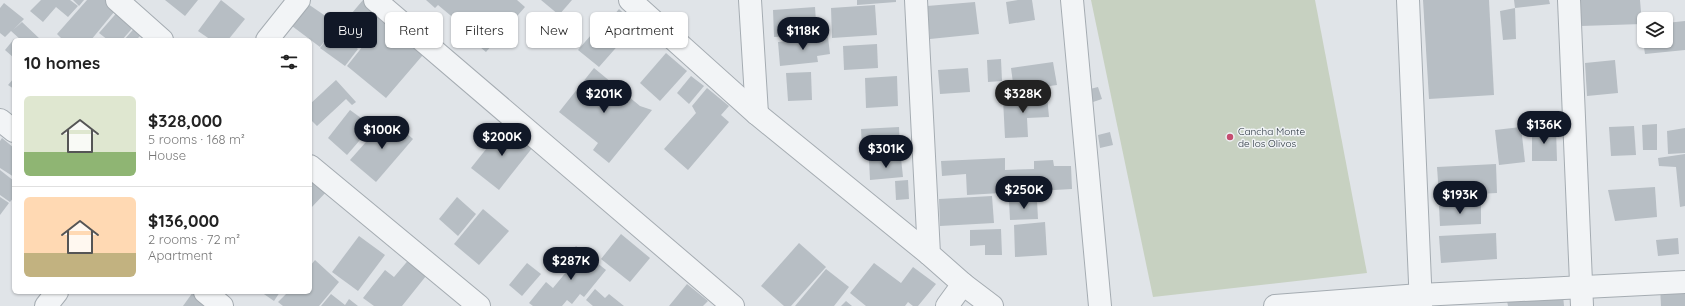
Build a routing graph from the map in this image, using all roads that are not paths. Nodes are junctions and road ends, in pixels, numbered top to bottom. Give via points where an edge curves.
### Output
1 (117, 0) edge
2 (299, 0) edge
3 (375, 0) edge
4 (630, 0) edge
5 (750, 0) edge
6 (916, 0) edge
7 (1072, 0) edge
8 (1408, 0) edge
9 (1569, 0) edge
10 (160, 38) edge
11 (270, 38) edge
12 (757, 114) junction
13 (0, 120) edge
14 (12, 129) edge
15 (312, 168) edge
16 (930, 254) junction
17 (1685, 282) edge
18 (963, 284) junction
19 (55, 294) edge
20 (207, 294) edge
21 (1581, 297) edge
22 (1420, 300) edge
23 (46, 306) edge
24 (222, 306) edge
25 (480, 306) edge
26 (733, 306) edge
27 (947, 306) edge
28 (992, 306) edge
29 (1100, 306) edge
30 (1275, 306) edge

1 - 10 street
2 - 11 street
3 - 26 street
4 - 12 street
5 - 12 street
6 - 16 street
7 - 29 street
8 - 22 street
9 - 21 street
12 - 16 street
13 - 14 street
15 - 25 street
16 - 18 street
17 - 21 street
18 - 27 street
18 - 28 street
19 - 23 street
20 - 24 street
21 - 22 street
22 - 30 street

